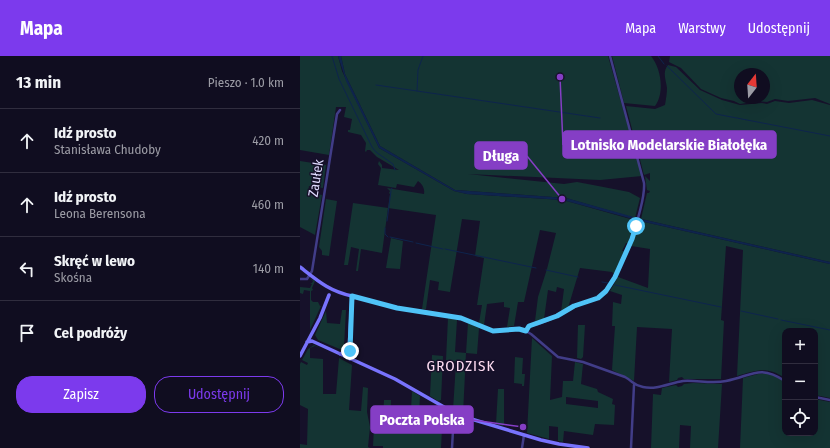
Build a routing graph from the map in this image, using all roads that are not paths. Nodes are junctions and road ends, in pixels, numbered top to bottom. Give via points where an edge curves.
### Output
1 (610, 56) edge
2 (340, 110) dead end
3 (300, 267) edge
4 (310, 275) junction
5 (300, 279) edge
6 (327, 288) junction
7 (335, 292) junction
8 (329, 295) junction
9 (352, 296) junction
10 (526, 331) junction
11 (310, 334) junction
12 (312, 341) junction
13 (307, 342) junction
14 (350, 350) junction
15 (340, 354) junction
16 (300, 356) edge
17 (350, 359) junction
18 (782, 378) edge
19 (634, 385) junction
20 (818, 398) edge
21 (830, 400) edge
22 (454, 413) junction
23 (524, 435) junction
24 (559, 446) edge
25 (452, 448) edge
26 (522, 448) edge
27 (588, 448) edge
28 (631, 448) edge

1 - 10 street via 644,178 644,197 640,213 632,239 606,291 598,298 529,326
2 - 4 street, Zaułek via 337,114
3 - 4 street
4 - 5 street via 306,280
4 - 6 street
6 - 7 street
6 - 8 street
7 - 8 street
7 - 9 street
8 - 11 street
9 - 10 street via 397,308 461,318 493,331
9 - 14 street
10 - 19 street via 558,357 582,362 625,377
11 - 12 street
11 - 13 street
12 - 13 street
12 - 15 street
13 - 16 street
14 - 15 street
14 - 17 street
15 - 17 street
17 - 22 street via 395,379
18 - 19 street via 772,373 760,372 720,382 685,381 648,388
19 - 28 street
20 - 21 street
22 - 23 street
22 - 25 street
23 - 24 street
23 - 26 street
24 - 27 street

